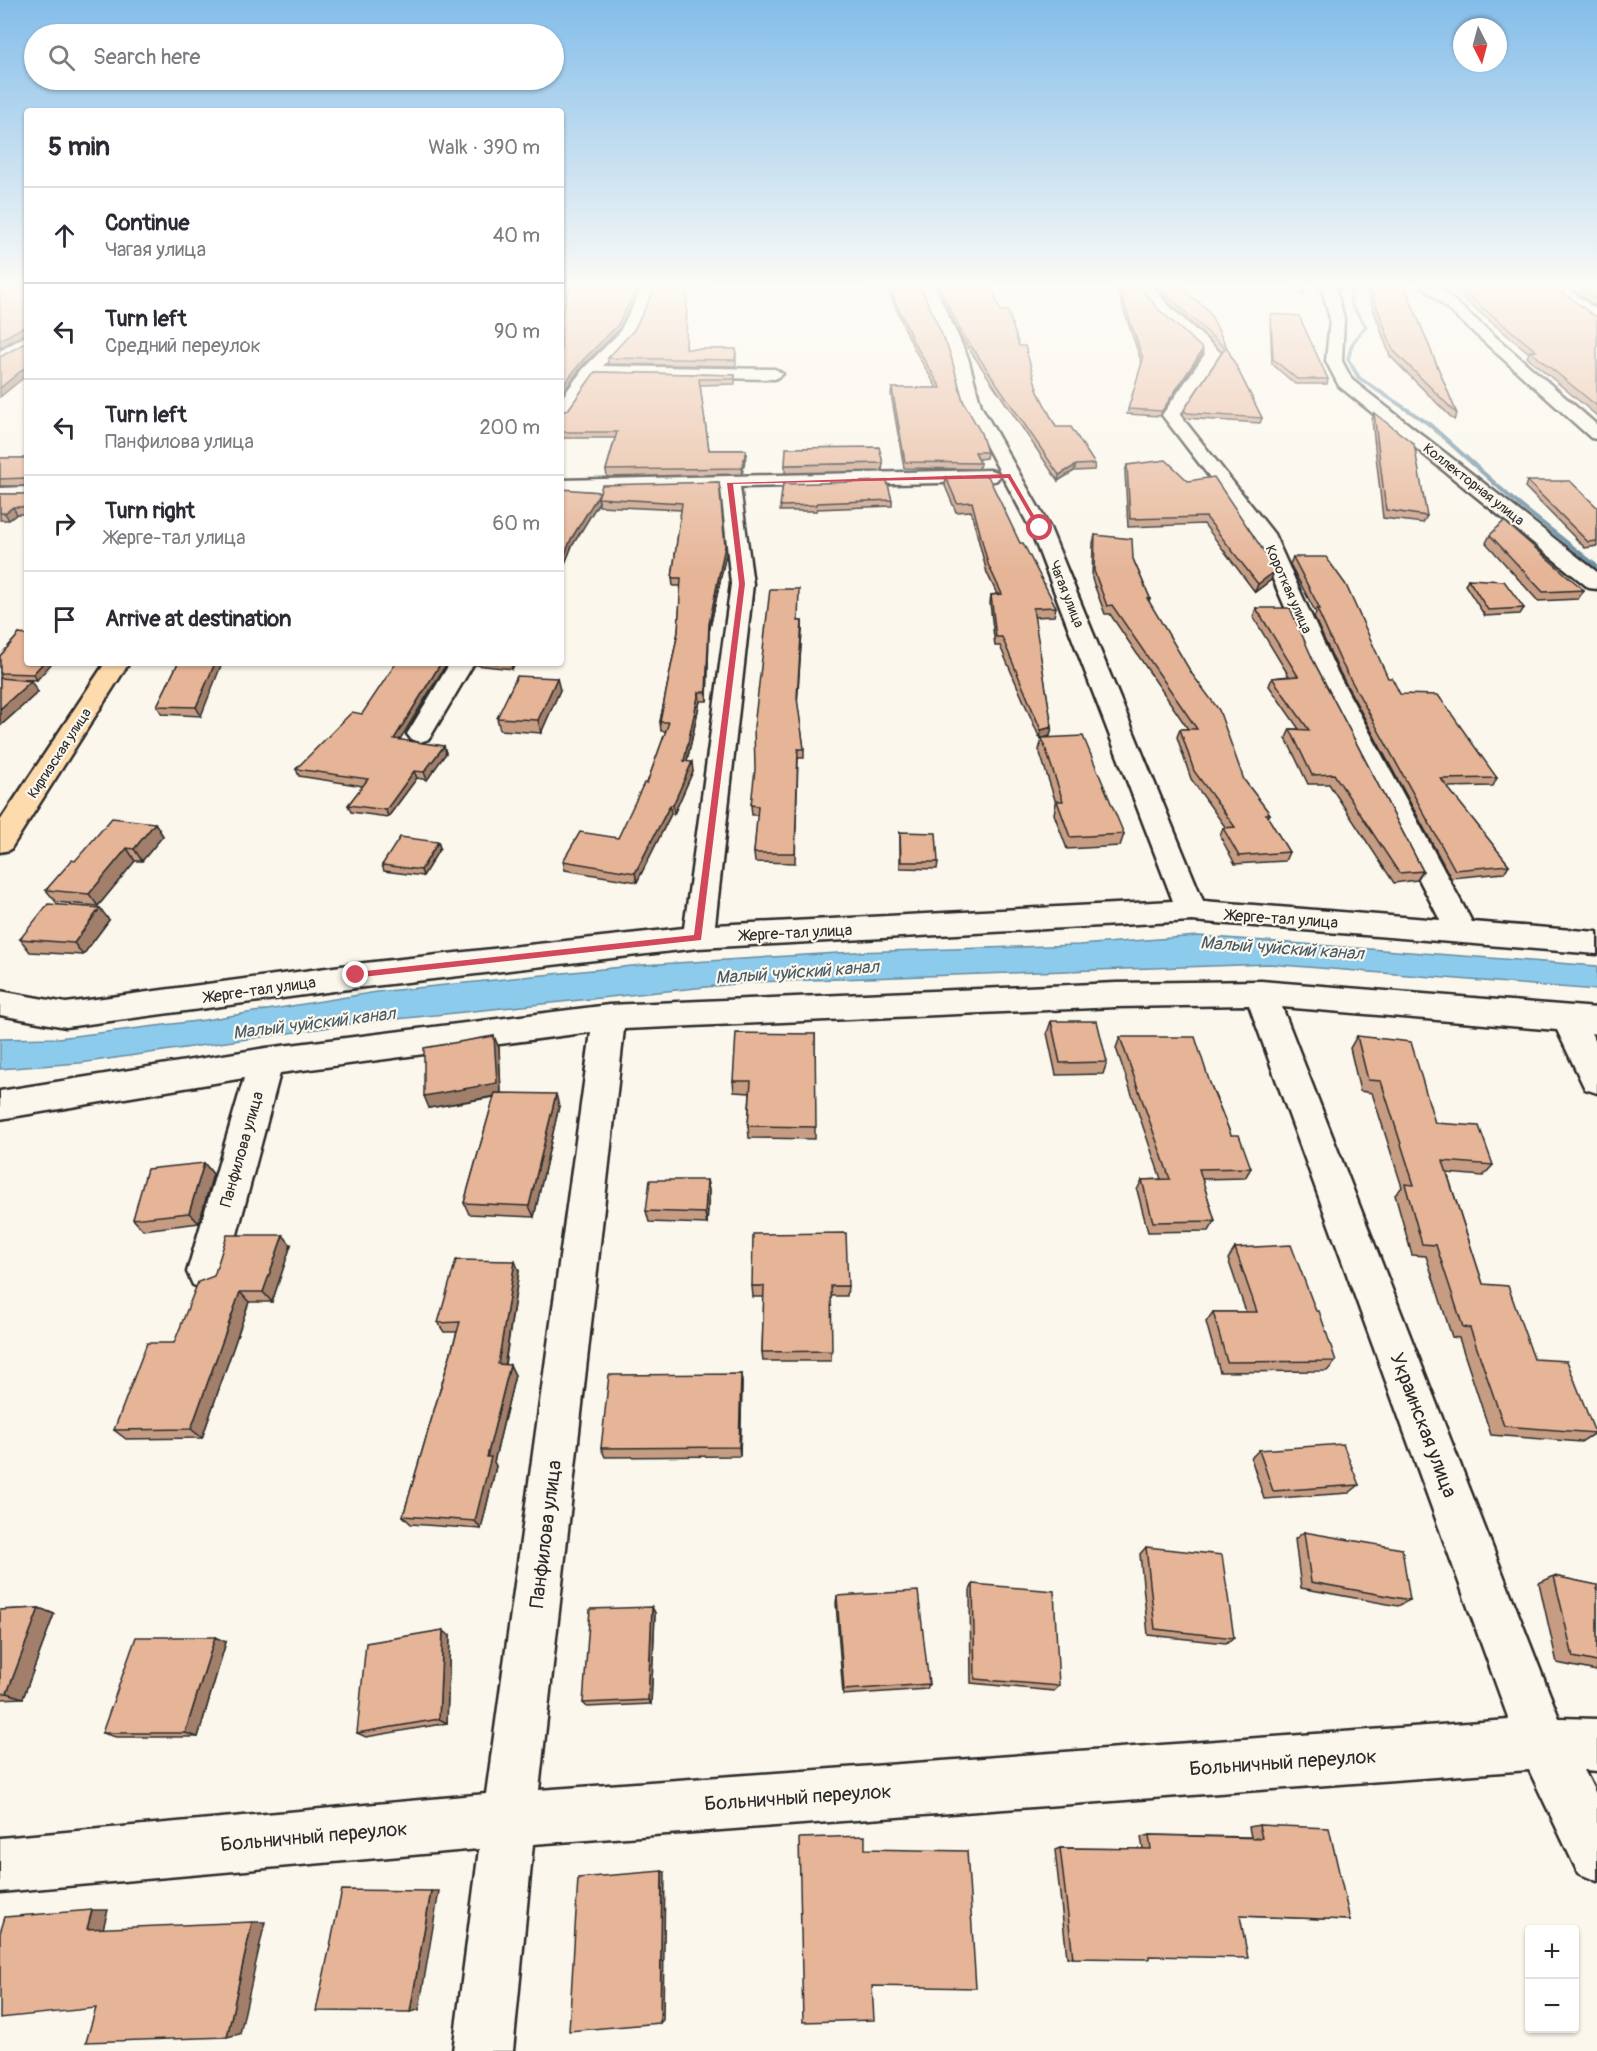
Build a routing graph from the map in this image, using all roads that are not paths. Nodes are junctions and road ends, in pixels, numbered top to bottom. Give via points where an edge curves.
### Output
1 (583, 381) edge
2 (966, 381) edge
3 (1194, 381) edge
4 (1344, 381) edge
5 (1537, 381) edge
6 (564, 407) edge
7 (1597, 434) edge
8 (1010, 476) junction
9 (730, 483) junction
10 (564, 486) edge
11 (24, 493) edge
12 (0, 494) edge
13 (1597, 583) edge
14 (115, 666) edge
15 (460, 666) edge
16 (420, 734) dead end
17 (0, 843) edge
18 (1192, 911) junction
19 (1462, 932) junction
20 (698, 937) junction
21 (1597, 943) edge
22 (1261, 993) junction
23 (0, 1003) edge
24 (609, 1017) junction
25 (1583, 1020) edge
26 (266, 1061) junction
27 (1597, 1079) edge
28 (0, 1105) edge
29 (207, 1272) dead end
30 (1543, 1743) junction
31 (1597, 1745) edge
32 (509, 1819) junction
33 (1597, 1854) edge
34 (0, 1865) edge
35 (483, 2051) edge

1 - 6 street
2 - 8 street, Чагая улица via 973,406
3 - 19 street, Короткая улица via 1170,415 1264,534 1324,670
4 - 13 street, Коллекторная улица
5 - 7 street
8 - 9 street
8 - 18 street, Чагая улица via 1040,528
9 - 10 street
9 - 20 street via 742,584
11 - 12 street
14 - 17 main road, Киргизская улица
15 - 16 street
18 - 19 street, Жерге-тал улица
18 - 20 street, Жерге-тал улица
19 - 21 street, Жерге-тал улица
20 - 23 street, Жерге-тал улица via 356,975 66,1015
22 - 24 street via 1116,994
22 - 25 street
22 - 30 street, Украинская улица
24 - 26 street
24 - 32 street, Панфилова улица
25 - 27 street
26 - 28 street
26 - 29 street, Панфилова улица
30 - 31 street, Больничный переулок
30 - 32 street, Больничный переулок
30 - 33 street, Украинская улица
32 - 34 street, Больничный переулок
32 - 35 street, Панфилова улица

